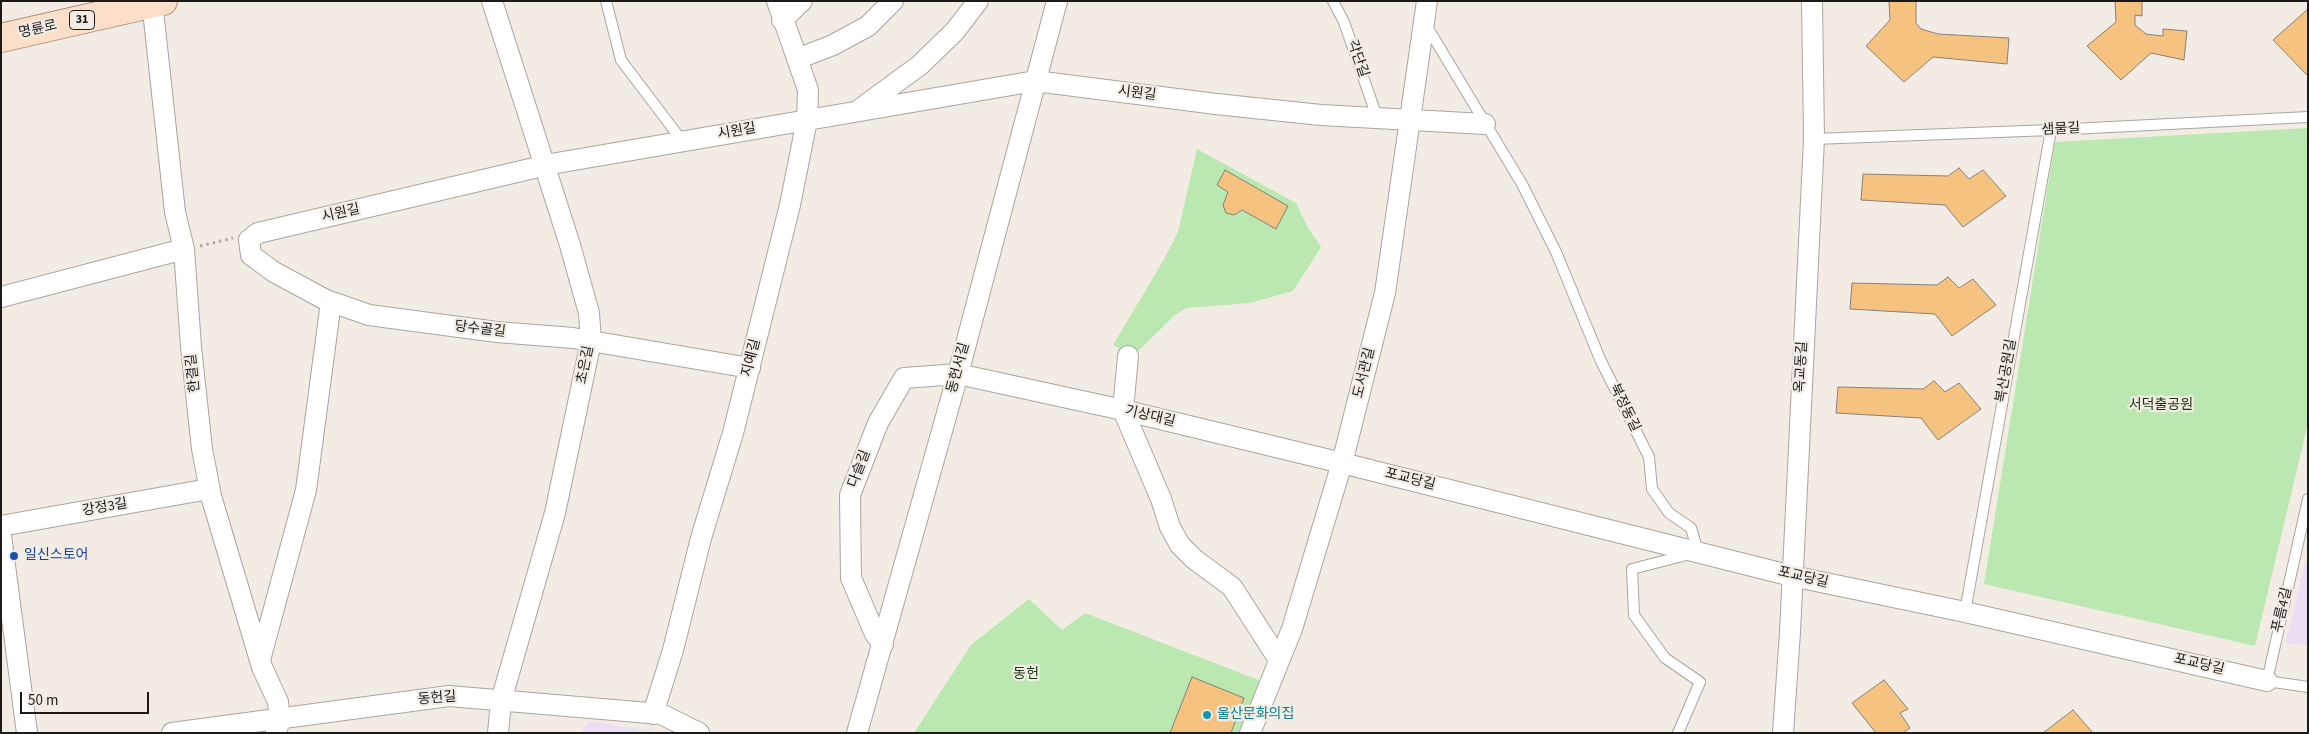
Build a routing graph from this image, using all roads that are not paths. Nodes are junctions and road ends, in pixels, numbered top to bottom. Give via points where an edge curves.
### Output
1 (492, 1) edge
2 (606, 1) edge
3 (802, 1) edge
4 (893, 1) edge
5 (978, 1) edge
6 (1057, 1) edge
7 (1333, 1) edge
8 (1427, 1) edge
9 (1812, 1) edge
10 (156, 2) edge
11 (779, 10) edge
12 (1425, 24) junction
13 (1, 38) edge
14 (797, 59) junction
15 (1035, 81) junction
16 (857, 112) junction
17 (1377, 117) junction
18 (2308, 117) edge
19 (1410, 119) junction
20 (807, 120) junction
21 (1485, 124) junction
22 (2051, 130) junction
23 (1814, 139) junction
24 (683, 142) junction
25 (544, 166) junction
26 (258, 233) joint
27 (184, 249) junction
28 (1, 297) edge
29 (331, 302) junction
30 (591, 341) junction
31 (1128, 356) dead end
32 (750, 368) junction
33 (958, 374) junction
34 (1123, 410) junction
35 (1342, 463) junction
36 (210, 489) junction
37 (2308, 499) edge
38 (1, 526) edge
39 (1, 535) edge
40 (1698, 552) junction
41 (1792, 576) junction
42 (1965, 612) junction
43 (883, 644) junction
44 (260, 660) junction
45 (1279, 660) junction
46 (2267, 681) junction
47 (2308, 687) edge
48 (501, 701) junction
49 (652, 714) junction
50 (278, 726) edge
51 (27, 733) edge
52 (172, 733) edge
53 (498, 733) edge
54 (699, 733) edge
55 (858, 733) edge
56 (1250, 733) edge
57 (1678, 733) edge
58 (1783, 733) edge

1 - 25 street, 초은길
2 - 24 lane via 621,60
3 - 11 street
4 - 14 street via 868,26
5 - 16 street via 955,31 920,65
6 - 15 street, 동헌서길
7 - 17 lane, 각단길 via 1344,22
8 - 12 street, 도서관길
9 - 23 street, 옥교동길
10 - 13 main road, 명륜로 / 31
10 - 27 street, 한결길 via 175,212
11 - 14 street, 지예길
12 - 19 street, 도서관길
12 - 21 lane, 북정동길
14 - 20 street, 지예길 via 808,90
15 - 16 street, 시원길
15 - 17 street, 시원길 via 1216,104
15 - 33 street, 동헌서길
16 - 20 street, 시원길
17 - 19 street, 시원길
18 - 22 lane, 샘물길
19 - 21 street, 시원길
19 - 35 street, 도서관길 via 1385,294
20 - 24 street, 시원길
20 - 32 street, 지예길
21 - 40 lane, 북정동길 via 1522,184 1556,252 1600,359 1649,457 1652,488 1670,513 1691,528
22 - 23 lane, 샘물길
22 - 42 lane, 복산공원길
23 - 41 street, 옥교동길
24 - 25 street, 시원길
25 - 26 street, 시원길
25 - 30 street, 초은길 via 589,313
26 - 29 street, 당수골길 via 249,240 251,255 274,272
27 - 28 street
27 - 36 street, 한결길 via 202,449
29 - 30 street, 당수골길 via 369,315
29 - 44 street via 306,490
30 - 32 street, 당수골길
30 - 48 street, 초은길 via 555,513
31 - 34 street
32 - 49 street, 지예길 via 673,650
33 - 34 street, 기상대길
33 - 43 street, 동헌서길
33 - 43 street, 다슬길 via 904,378 878,423 850,495 851,578 875,634
34 - 35 street, 기상대길
34 - 45 street via 1180,545 1232,587
35 - 40 street, 포교당길
35 - 45 street, 도서관길 via 1292,629
36 - 38 street, 강정3길
36 - 44 street, 한결길
37 - 46 lane, 푸름4길
39 - 51 street
40 - 41 street, 포교당길
40 - 57 lane via 1632,569 1634,615 1665,658 1700,682
41 - 42 street, 포교당길
41 - 58 street, 옥교동길
42 - 46 street, 포교당길
43 - 55 street, 동헌서길
44 - 50 street, 한결길 via 278,702
45 - 56 street, 도서관길
46 - 47 lane
48 - 49 street, 동헌길
48 - 50 street, 동헌길 via 449,696
48 - 53 street, 초은길
49 - 54 street, 동헌길 via 661,714
50 - 52 street, 동헌길

